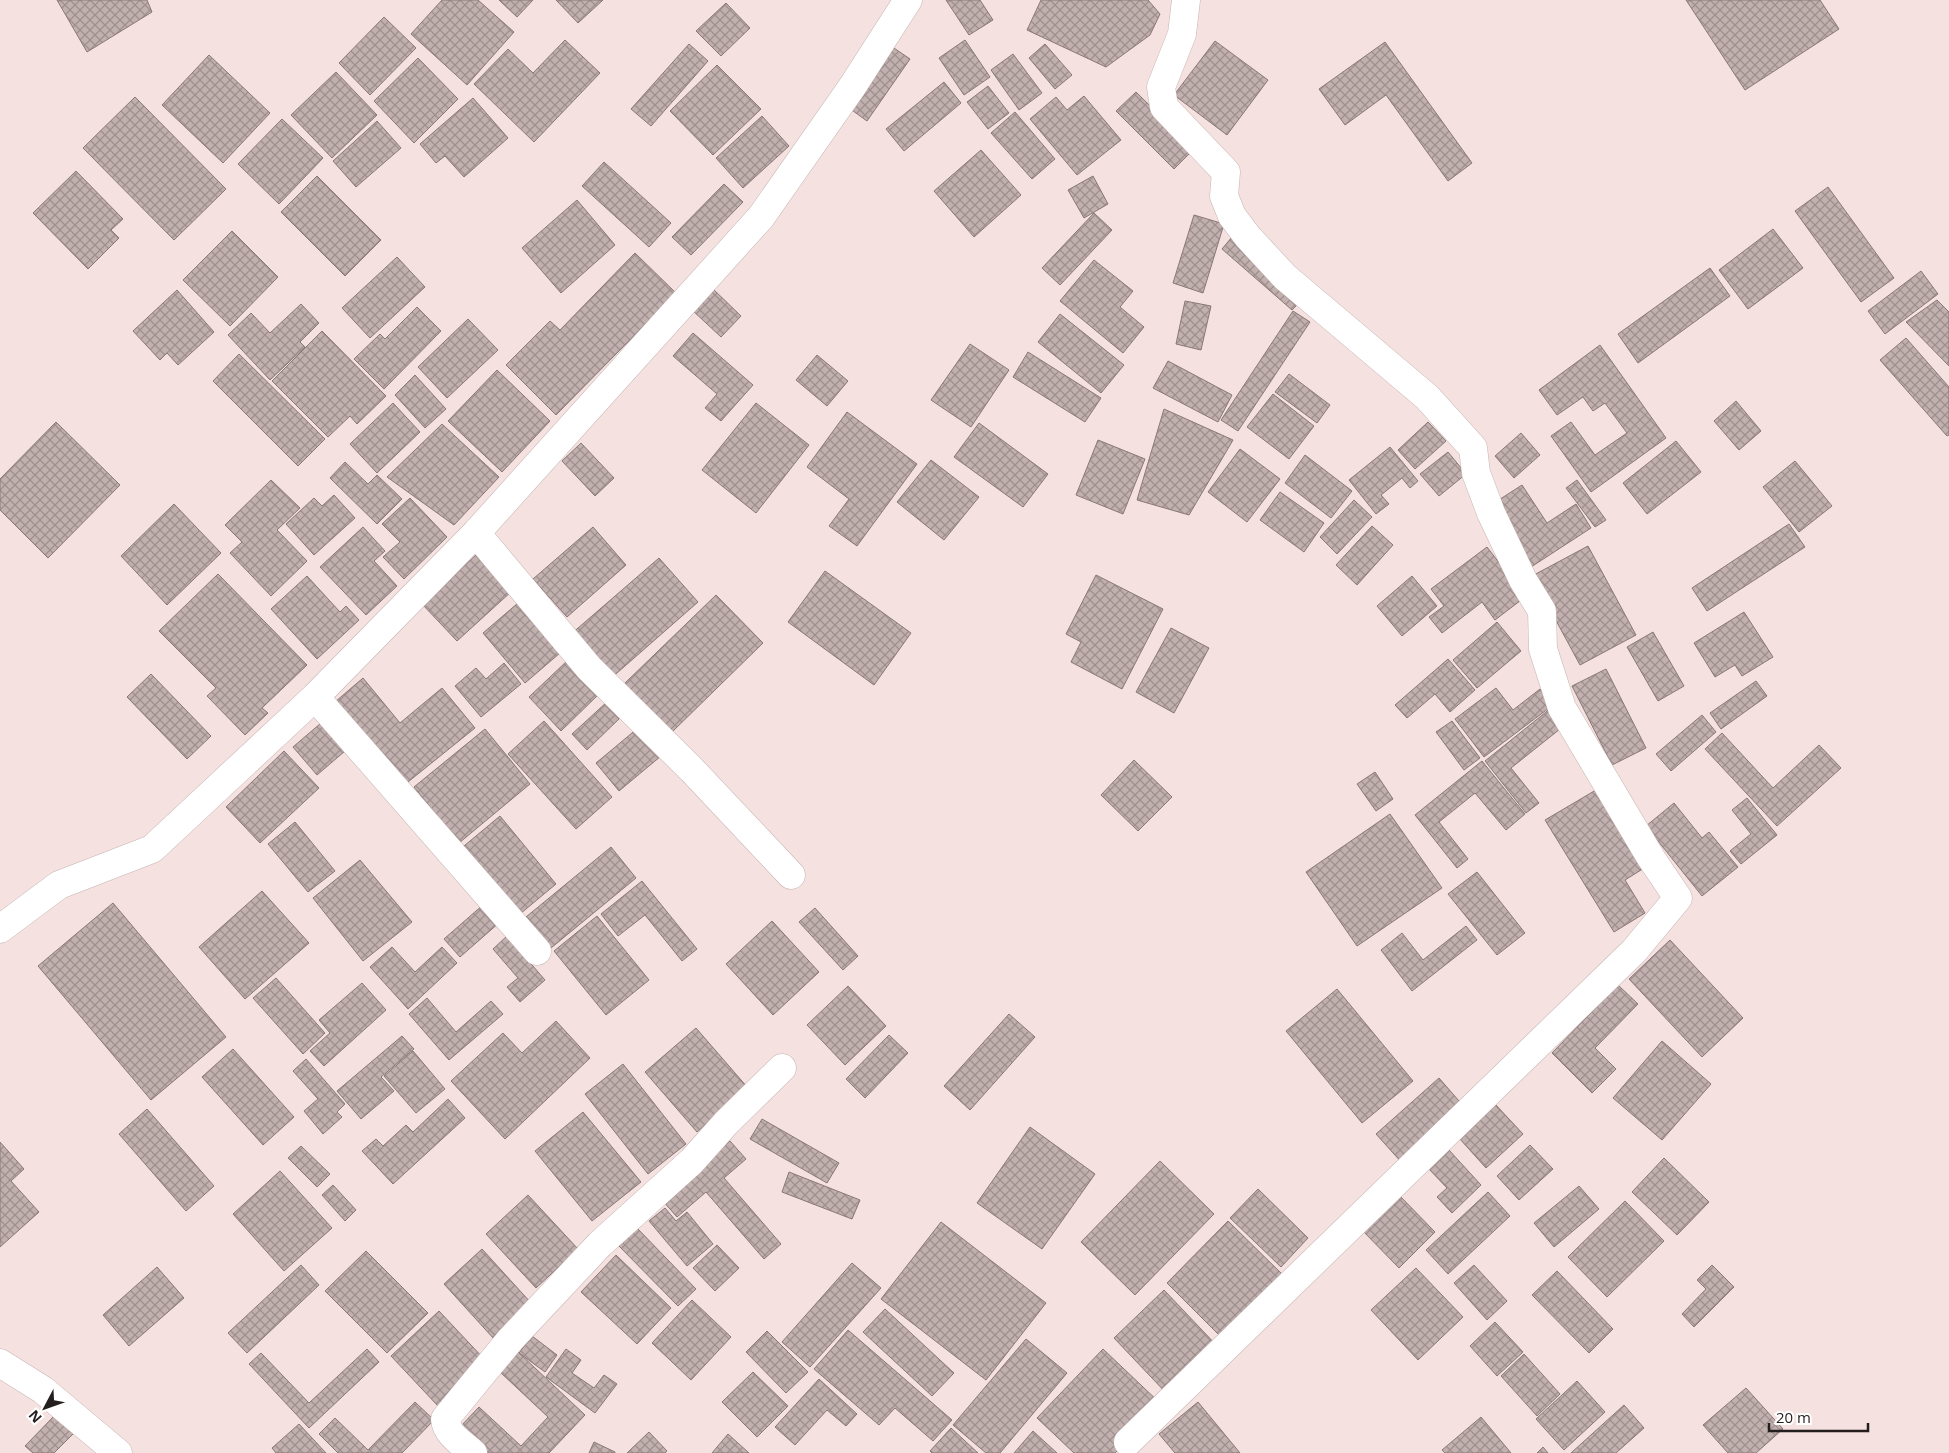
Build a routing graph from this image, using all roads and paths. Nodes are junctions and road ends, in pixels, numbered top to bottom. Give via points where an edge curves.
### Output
1 (908, 0) edge
2 (1186, 0) edge
3 (476, 533) junction
4 (315, 697) junction
5 (791, 875) dead end
6 (0, 929) edge
7 (537, 951) dead end
8 (782, 1068) dead end
9 (0, 1363) edge
10 (1128, 1442) dead end
11 (118, 1453) edge
12 (473, 1453) edge

1 - 3 street via 762,217
2 - 10 street via 1182,34 1161,87 1164,108 1226,172 1224,196 1232,216 1248,237 1285,277 1427,397 1473,448 1476,473 1491,513 1523,580 1542,610 1543,649 1562,708 1678,898 1634,951
3 - 4 street
3 - 5 street via 589,668
4 - 6 street via 152,849 59,885
4 - 7 street
8 - 12 street via 692,1161 600,1244 510,1340 445,1419 445,1426
9 - 11 street via 43,1390

